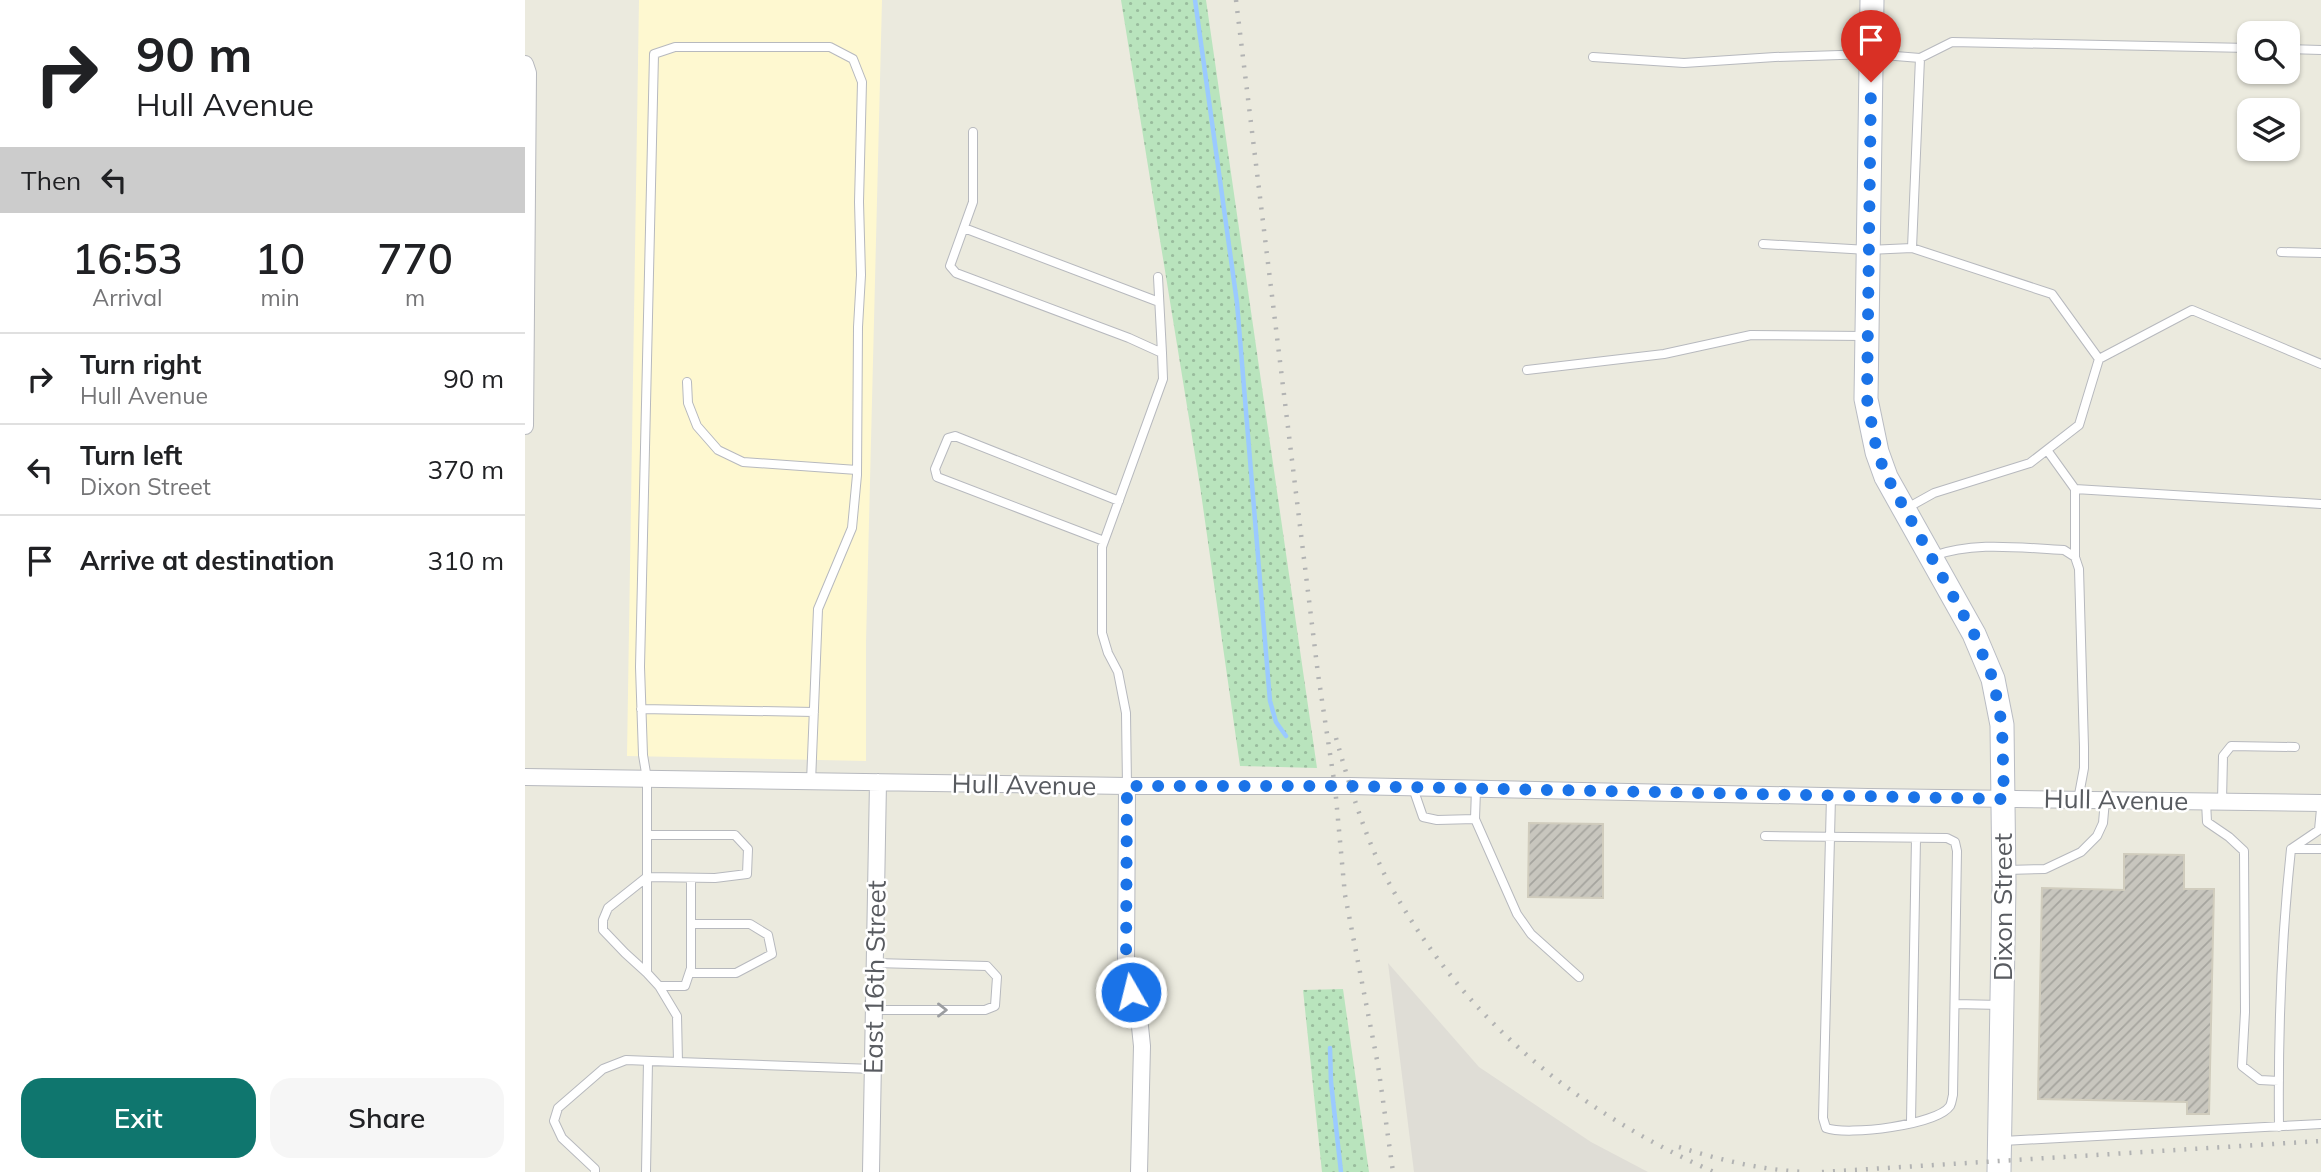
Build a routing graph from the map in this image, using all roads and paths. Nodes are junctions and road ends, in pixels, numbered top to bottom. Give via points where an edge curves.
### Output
1 (1872, 0) edge
2 (2237, 48) edge
3 (2300, 49) edge
4 (2321, 50) edge
5 (1871, 54) junction
6 (1593, 57) dead end
7 (1920, 58) junction
8 (525, 64) edge
9 (973, 132) dead end
10 (964, 228) junction
11 (1763, 244) dead end
12 (1912, 248) junction
13 (1868, 250) junction
14 (2281, 252) dead end
15 (2321, 253) edge
16 (1158, 277) dead end
17 (526, 288) edge
18 (1159, 302) junction
19 (1867, 335) junction
20 (1162, 353) junction
21 (2099, 359) junction
22 (2321, 364) edge
23 (1527, 370) dead end
24 (687, 382) dead end
25 (525, 426) edge
26 (2047, 450) junction
27 (857, 470) junction
28 (2075, 489) junction
29 (1119, 501) junction
30 (2321, 504) edge
31 (1905, 510) junction
32 (1104, 541) junction
33 (1931, 557) junction
34 (2075, 557) junction
35 (641, 709) junction
36 (814, 712) junction
37 (2295, 747) dead end
38 (525, 777) edge
39 (646, 779) junction
40 (811, 782) junction
41 (878, 782) junction
42 (1127, 786) junction
43 (1413, 788) junction
44 (1476, 789) junction
45 (1831, 796) junction
46 (2004, 799) junction
47 (2078, 800) junction
48 (2105, 800) junction
49 (2214, 801) junction
50 (2321, 803) edge
51 (2321, 809) edge
52 (1475, 819) junction
53 (647, 835) junction
54 (1765, 836) dead end
55 (1830, 837) junction
56 (1916, 838) junction
57 (2291, 849) junction
58 (2321, 849) edge
59 (2004, 870) junction
60 (647, 877) junction
61 (691, 878) junction
62 (691, 924) junction
63 (875, 963) junction
64 (690, 973) junction
65 (647, 974) junction
66 (1579, 977) dead end
67 (659, 986) junction
68 (1955, 1004) junction
69 (2002, 1005) junction
70 (874, 1010) junction
71 (648, 1061) junction
72 (678, 1062) junction
73 (873, 1069) junction
74 (2279, 1081) junction
75 (1911, 1122) junction
76 (2321, 1124) edge
77 (2279, 1126) junction
78 (2000, 1141) junction
79 (595, 1172) edge
80 (646, 1172) edge
81 (871, 1172) edge
82 (1139, 1172) edge
83 (1999, 1172) edge

1 - 5 street, Dixon Street
2 - 7 lane via 1952,42
3 - 4 lane
5 - 6 lane via 1684,63
5 - 7 lane
5 - 13 street, Dixon Street
7 - 12 lane
8 - 17 street
9 - 10 lane via 973,202
10 - 18 lane
10 - 20 lane via 950,266 956,273
11 - 13 lane
12 - 13 lane
12 - 21 lane via 2052,294
13 - 19 street, Dixon Street
14 - 15 lane
16 - 18 lane
17 - 25 street
18 - 20 lane
19 - 23 lane via 1751,335 1664,354
19 - 31 street, Dixon Street via 1867,399 1877,452
20 - 29 lane via 1163,379
21 - 22 lane via 2192,310
21 - 26 lane via 2079,425
24 - 27 lane via 688,403 697,426 718,450 743,461
26 - 28 lane
26 - 31 lane via 2030,463 1934,494
27 - 35 lane via 862,82 853,59 829,47 675,47 654,54
27 - 36 lane via 852,528 818,610
28 - 30 lane
28 - 34 lane
29 - 32 lane
29 - 32 lane via 955,436 948,438 935,469 937,477
31 - 33 street, Dixon Street
32 - 42 lane via 1102,633 1118,672 1126,713
33 - 34 lane via 1973,546 2064,550
33 - 46 street, Dixon Street via 1993,679 2002,725
34 - 47 lane via 2084,747
35 - 36 lane
35 - 39 lane
36 - 40 lane
37 - 49 lane via 2231,746 2223,756
38 - 39 street, Hull Avenue
39 - 40 street, Hull Avenue
39 - 53 lane
40 - 41 street, Hull Avenue
41 - 42 street, Hull Avenue
41 - 63 street, East 16th Street
42 - 43 street, Hull Avenue
42 - 82 street via 1126,965 1142,1046
43 - 44 street, Hull Avenue
43 - 52 lane via 1423,817
44 - 45 street, Hull Avenue
44 - 52 lane
45 - 46 street, Hull Avenue
45 - 55 lane
46 - 47 street, Hull Avenue
46 - 59 street, Dixon Street
47 - 48 street, Hull Avenue
48 - 49 street, Hull Avenue
48 - 59 lane via 2103,824 2081,852 2045,869
49 - 50 street, Hull Avenue
49 - 74 lane via 2207,822 2243,851 2242,1066 2260,1080
51 - 57 lane via 2319,830
52 - 66 lane via 1517,915 1531,934
53 - 60 lane
53 - 61 lane via 736,835 748,849 747,874
54 - 55 lane
55 - 56 lane
55 - 75 lane via 1823,1118 1826,1128 1837,1132 1883,1130
56 - 68 lane via 1955,842
56 - 75 lane
57 - 58 lane
57 - 74 lane via 2278,1020
59 - 69 street, Dixon Street
60 - 61 lane
60 - 65 lane
60 - 65 lane via 608,908 603,930
61 - 62 lane
62 - 64 lane
62 - 64 lane via 750,924 768,935 772,954 736,973
63 - 70 street, East 16th Street
70 -> 63 lane via 985,1010 995,1006 997,977 987,966
64 - 67 lane via 685,986
65 - 67 lane
67 - 72 lane via 677,1016
68 - 69 lane
68 - 75 lane via 1950,1106
69 - 78 street, Dixon Street
70 - 73 street, East 16th Street
71 - 72 lane
71 - 79 lane via 626,1060 603,1069 558,1108 554,1121 562,1138
71 - 80 lane
72 - 73 lane
73 - 81 street, East 16th Street
74 - 77 lane
76 - 77 lane
77 - 78 lane
78 - 83 street, Dixon Street

